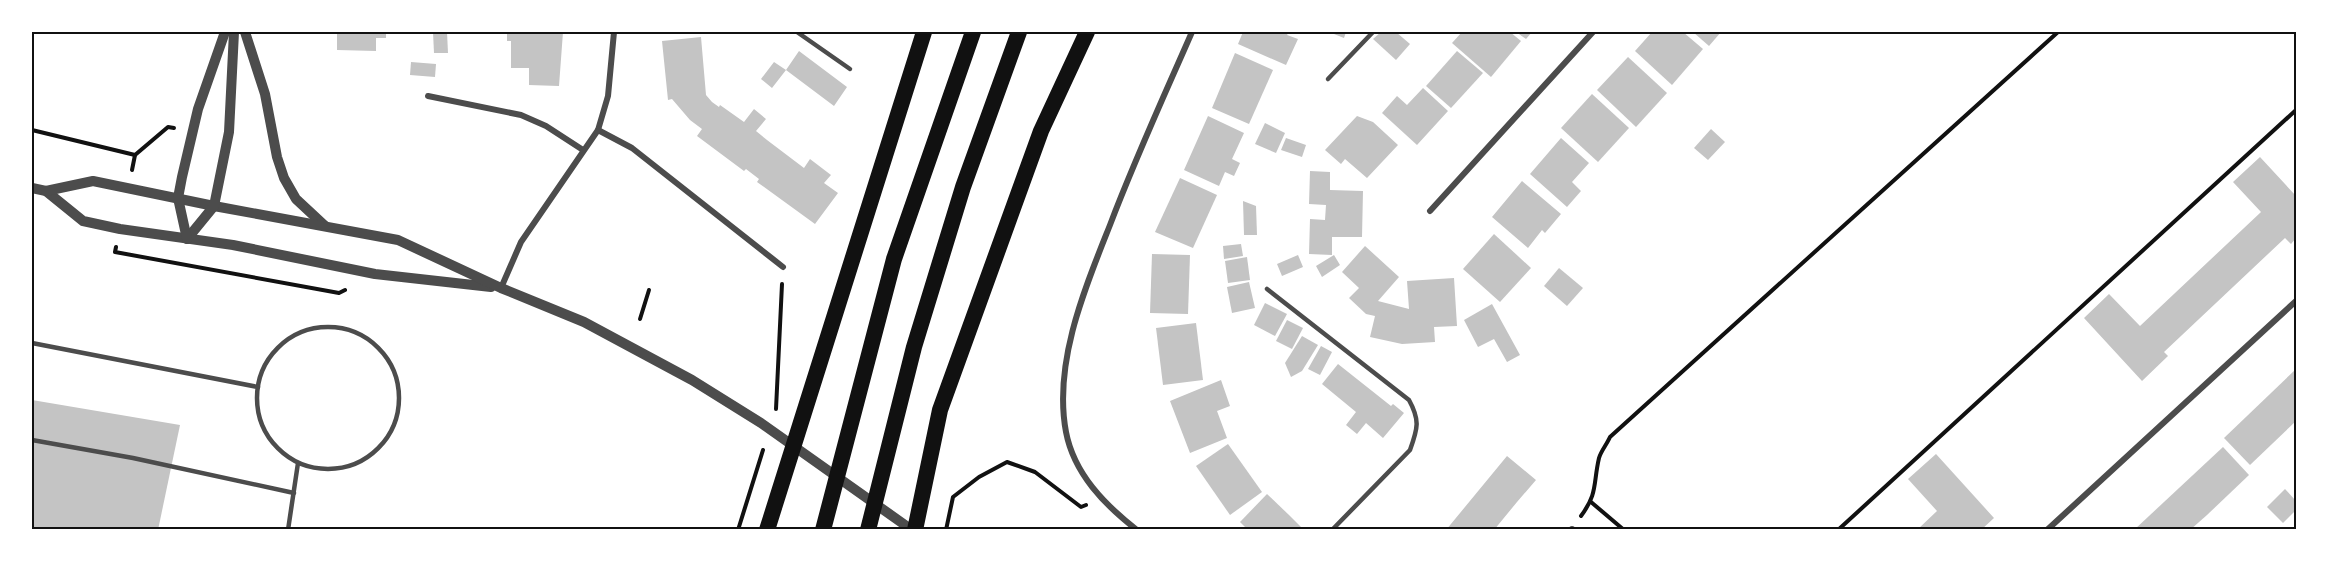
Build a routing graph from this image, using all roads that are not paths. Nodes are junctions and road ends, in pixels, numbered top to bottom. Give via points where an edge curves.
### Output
1 (225, 32) edge
2 (234, 32) edge
3 (245, 32) edge
4 (614, 32) edge
5 (797, 32) edge
6 (924, 32) edge
7 (973, 32) edge
8 (1019, 32) edge
9 (1088, 32) edge
10 (1192, 32) edge
11 (1373, 32) edge
12 (1593, 32) edge
13 (850, 69) dead end
14 (1328, 79) dead end
15 (428, 96) dead end
16 (598, 130) junction
17 (583, 150) junction
18 (32, 188) edge
19 (46, 191) junction
20 (178, 198) junction
21 (214, 206) junction
22 (1430, 210) dead end
23 (327, 228) junction
24 (187, 239) junction
25 (783, 267) road end
26 (501, 288) junction
27 (1268, 289) dead end
28 (2296, 301) edge
29 (32, 343) edge
30 (258, 387) junction
31 (32, 440) edge
32 (298, 463) junction
33 (294, 493) junction
34 (288, 530) edge
35 (766, 530) edge
36 (823, 530) edge
37 (868, 530) edge
38 (914, 530) edge
39 (1137, 530) edge
40 (1332, 530) edge
41 (2047, 530) edge

1 - 20 street via 192,130
2 - 21 street via 229,132
3 - 23 street via 265,94 284,178 296,199
4 - 16 street via 608,96
5 - 13 lane
6 - 35 highway
7 - 36 highway via 894,259
8 - 37 highway via 945,244 914,347
9 - 38 highway via 1041,131 940,410
10 - 39 street via 1095,263 1071,340 1064,392 1066,433 1077,462 1101,499
11 - 14 lane
12 - 22 street
15 - 17 street via 521,115
16 - 17 street
16 - 25 street via 632,148
17 - 26 street via 521,243
18 - 19 street
19 - 20 street via 93,181
19 - 24 street via 83,221
20 - 21 street
20 - 24 street
21 - 23 street
21 - 24 street
23 - 26 street via 398,240
24 - 26 street via 375,274
26 - 38 street via 584,322 692,380
27 - 40 lane via 1409,400 1417,416 1410,450
28 - 41 street
29 - 30 lane
30 - 32 lane via 257,405 265,431 283,453
30 - 32 lane via 273,353 303,332 340,328 373,344 386,357 398,392 392,428 382,444 352,465 334,469
31 - 33 lane
32 - 33 lane
33 - 34 lane

